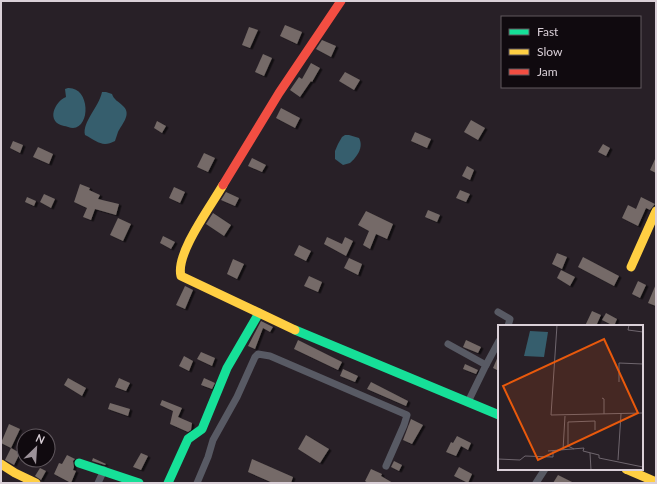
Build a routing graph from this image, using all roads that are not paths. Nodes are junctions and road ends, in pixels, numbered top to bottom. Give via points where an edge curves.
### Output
1 (341, 1) edge
2 (656, 211) edge
3 (631, 267) dead end
4 (498, 312) dead end
5 (259, 313) junction
6 (508, 325) edge
7 (498, 343) edge
8 (448, 344) dead end
9 (486, 365) junction
10 (468, 402) junction
11 (498, 415) edge
12 (78, 463) dead end
13 (1, 464) edge
14 (386, 466) dead end
15 (104, 470) junction
16 (544, 470) edge
17 (628, 470) edge
18 (656, 482) edge
19 (36, 483) edge
20 (98, 483) edge
21 (139, 483) edge
22 (168, 483) edge
23 (197, 483) edge
24 (536, 483) edge

1 - 5 street via 279,93 214,200 186,248 179,269 181,276
2 - 3 street
4 - 6 street via 510,319
5 - 10 street
5 - 22 street via 227,368 202,429 188,439
7 - 9 street
8 - 9 street
9 - 10 street
10 - 11 street
12 - 15 street
13 - 19 street
14 - 23 street via 407,415 270,356 258,354 254,357 237,397 213,440
15 - 20 street
15 - 21 street
16 - 24 street
17 - 18 street

